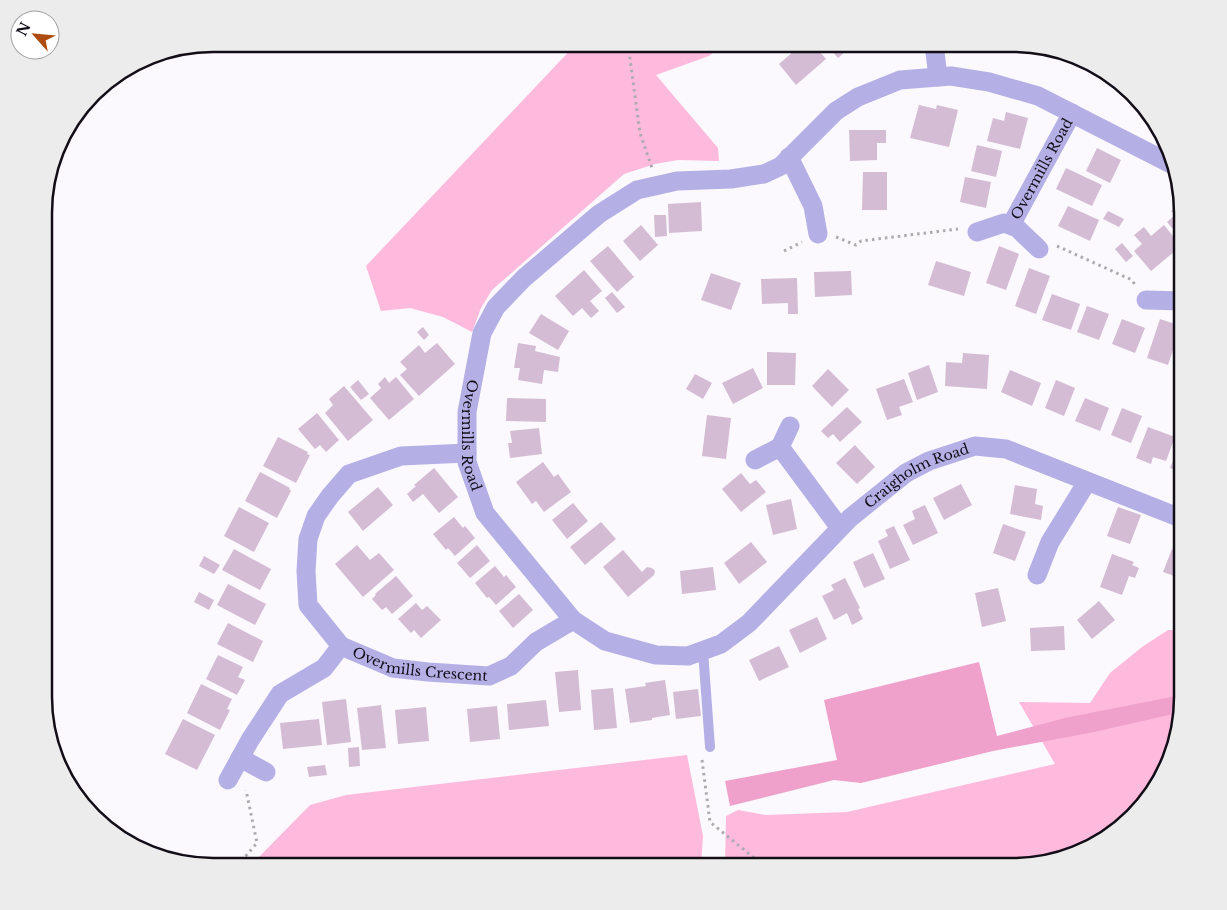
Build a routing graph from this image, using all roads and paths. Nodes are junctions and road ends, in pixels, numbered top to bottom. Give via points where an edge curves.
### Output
1 (629, 53) edge
2 (935, 53) edge
3 (938, 77) junction
4 (1072, 113) junction
5 (789, 157) junction
6 (1165, 161) edge
7 (657, 185) junction
8 (1011, 225) junction
9 (977, 232) joint
10 (818, 234) junction
11 (1039, 249) joint
12 (784, 250) dead end
13 (1146, 300) joint
14 (1174, 301) edge
15 (790, 426) dead end
16 (780, 447) junction
17 (467, 453) junction
18 (755, 460) dead end
19 (1087, 482) junction
20 (1174, 516) edge
21 (840, 528) junction
22 (1037, 575) dead end
23 (573, 620) junction
24 (341, 646) junction
25 (703, 650) junction
26 (710, 747) joint
27 (240, 758) junction
28 (266, 772) dead end
29 (228, 780) dead end
30 (245, 857) edge
31 (754, 858) edge

1 - 7 path via 640,133
2 - 3 street
3 - 4 street, Overmills Road via 989,82 1038,96
3 - 5 street, Overmills Road via 900,80 858,97 836,110
4 - 6 street, Overmills Road
4 - 8 street, Overmills Road
5 - 7 street, Overmills Road via 781,166 764,174 731,179 678,180
5 - 10 street via 813,206
7 - 17 street, Overmills Road via 637,190 599,214 524,278 496,307 482,333 467,412
8 - 9 street, Overmills Road via 1004,223
8 - 11 street, Overmills Road
9 - 10 path via 968,228 861,240 856,245
10 - 12 path
11 - 13 path via 1057,246 1132,280
13 - 14 street
15 - 16 street
16 - 18 street
16 - 21 street
17 - 23 street, Overmills Road via 484,512
17 - 24 street, Overmills Crescent via 401,456 349,474 316,516 308,539 308,604
19 - 20 street, Craigholm Road
19 - 21 street, Craigholm Road via 1006,449 975,446 929,461 906,473
19 - 22 street via 1050,542
21 - 25 street, Craigholm Road via 749,623 720,644
23 - 24 street, Overmills Crescent via 536,642 511,666 489,676 393,668
23 - 25 street, Overmills Road via 605,641 656,656 688,656
24 - 27 street, Overmills Crescent via 324,668 280,694
25 - 26 lane
26 - 31 path via 702,760 710,822
27 - 28 street
27 - 29 street, Overmills Crescent
27 - 30 path via 257,843

